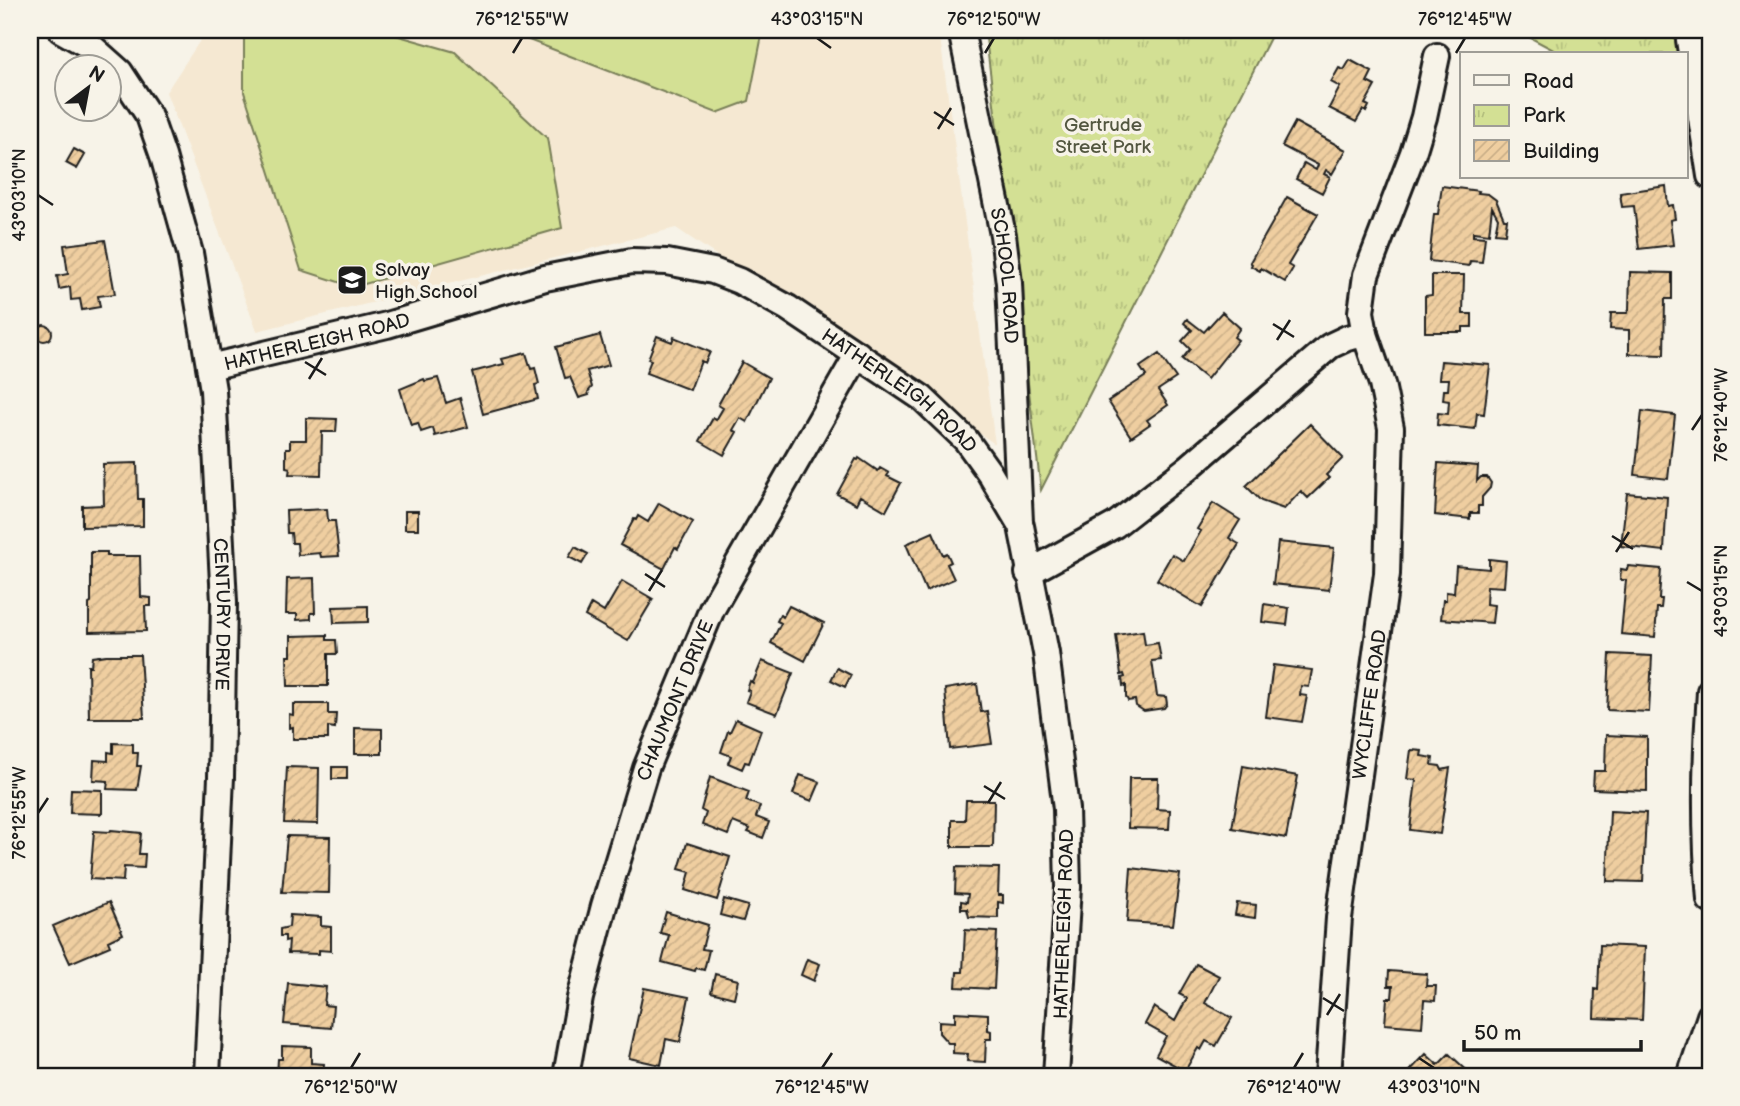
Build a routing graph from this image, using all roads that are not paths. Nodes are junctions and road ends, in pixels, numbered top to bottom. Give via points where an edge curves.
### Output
1 (61, 30) edge
2 (961, 30) edge
3 (1686, 35) edge
4 (1437, 56) dead end
5 (1710, 67) edge
6 (1710, 176) edge
7 (1365, 334) junction
8 (858, 354) junction
9 (209, 367) junction
10 (1021, 526) junction
11 (1028, 573) junction
12 (1710, 691) edge
13 (1710, 900) edge
14 (1710, 1016) edge
15 (207, 1076) edge
16 (566, 1076) edge
17 (1056, 1076) edge
18 (1328, 1076) edge
19 (1690, 1076) edge

1 - 9 street, CENTURY DRIVE via 93,48 120,72 149,116 190,253
2 - 10 street, SCHOOL ROAD via 1003,235
3 - 5 street
3 - 6 street
4 - 7 street, WYCLIFFE ROAD via 1413,153 1366,275 1361,312
7 - 11 street via 1330,345 1115,525
7 - 18 street, WYCLIFFE ROAD via 1391,428 1387,574 1339,918
8 - 9 street, HATHERLEIGH ROAD via 788,308 731,278 667,262 632,261 545,278 387,325
8 - 10 street, HATHERLEIGH ROAD via 922,398 966,440
8 - 16 street, CHAUMONT DRIVE via 712,609 646,768 580,998
9 - 15 street, CENTURY DRIVE via 224,602
10 - 11 street, HATHERLEIGH ROAD
11 - 17 street, HATHERLEIGH ROAD via 1046,653 1066,809 1068,887
12 - 13 street via 1705,836
14 - 19 street

